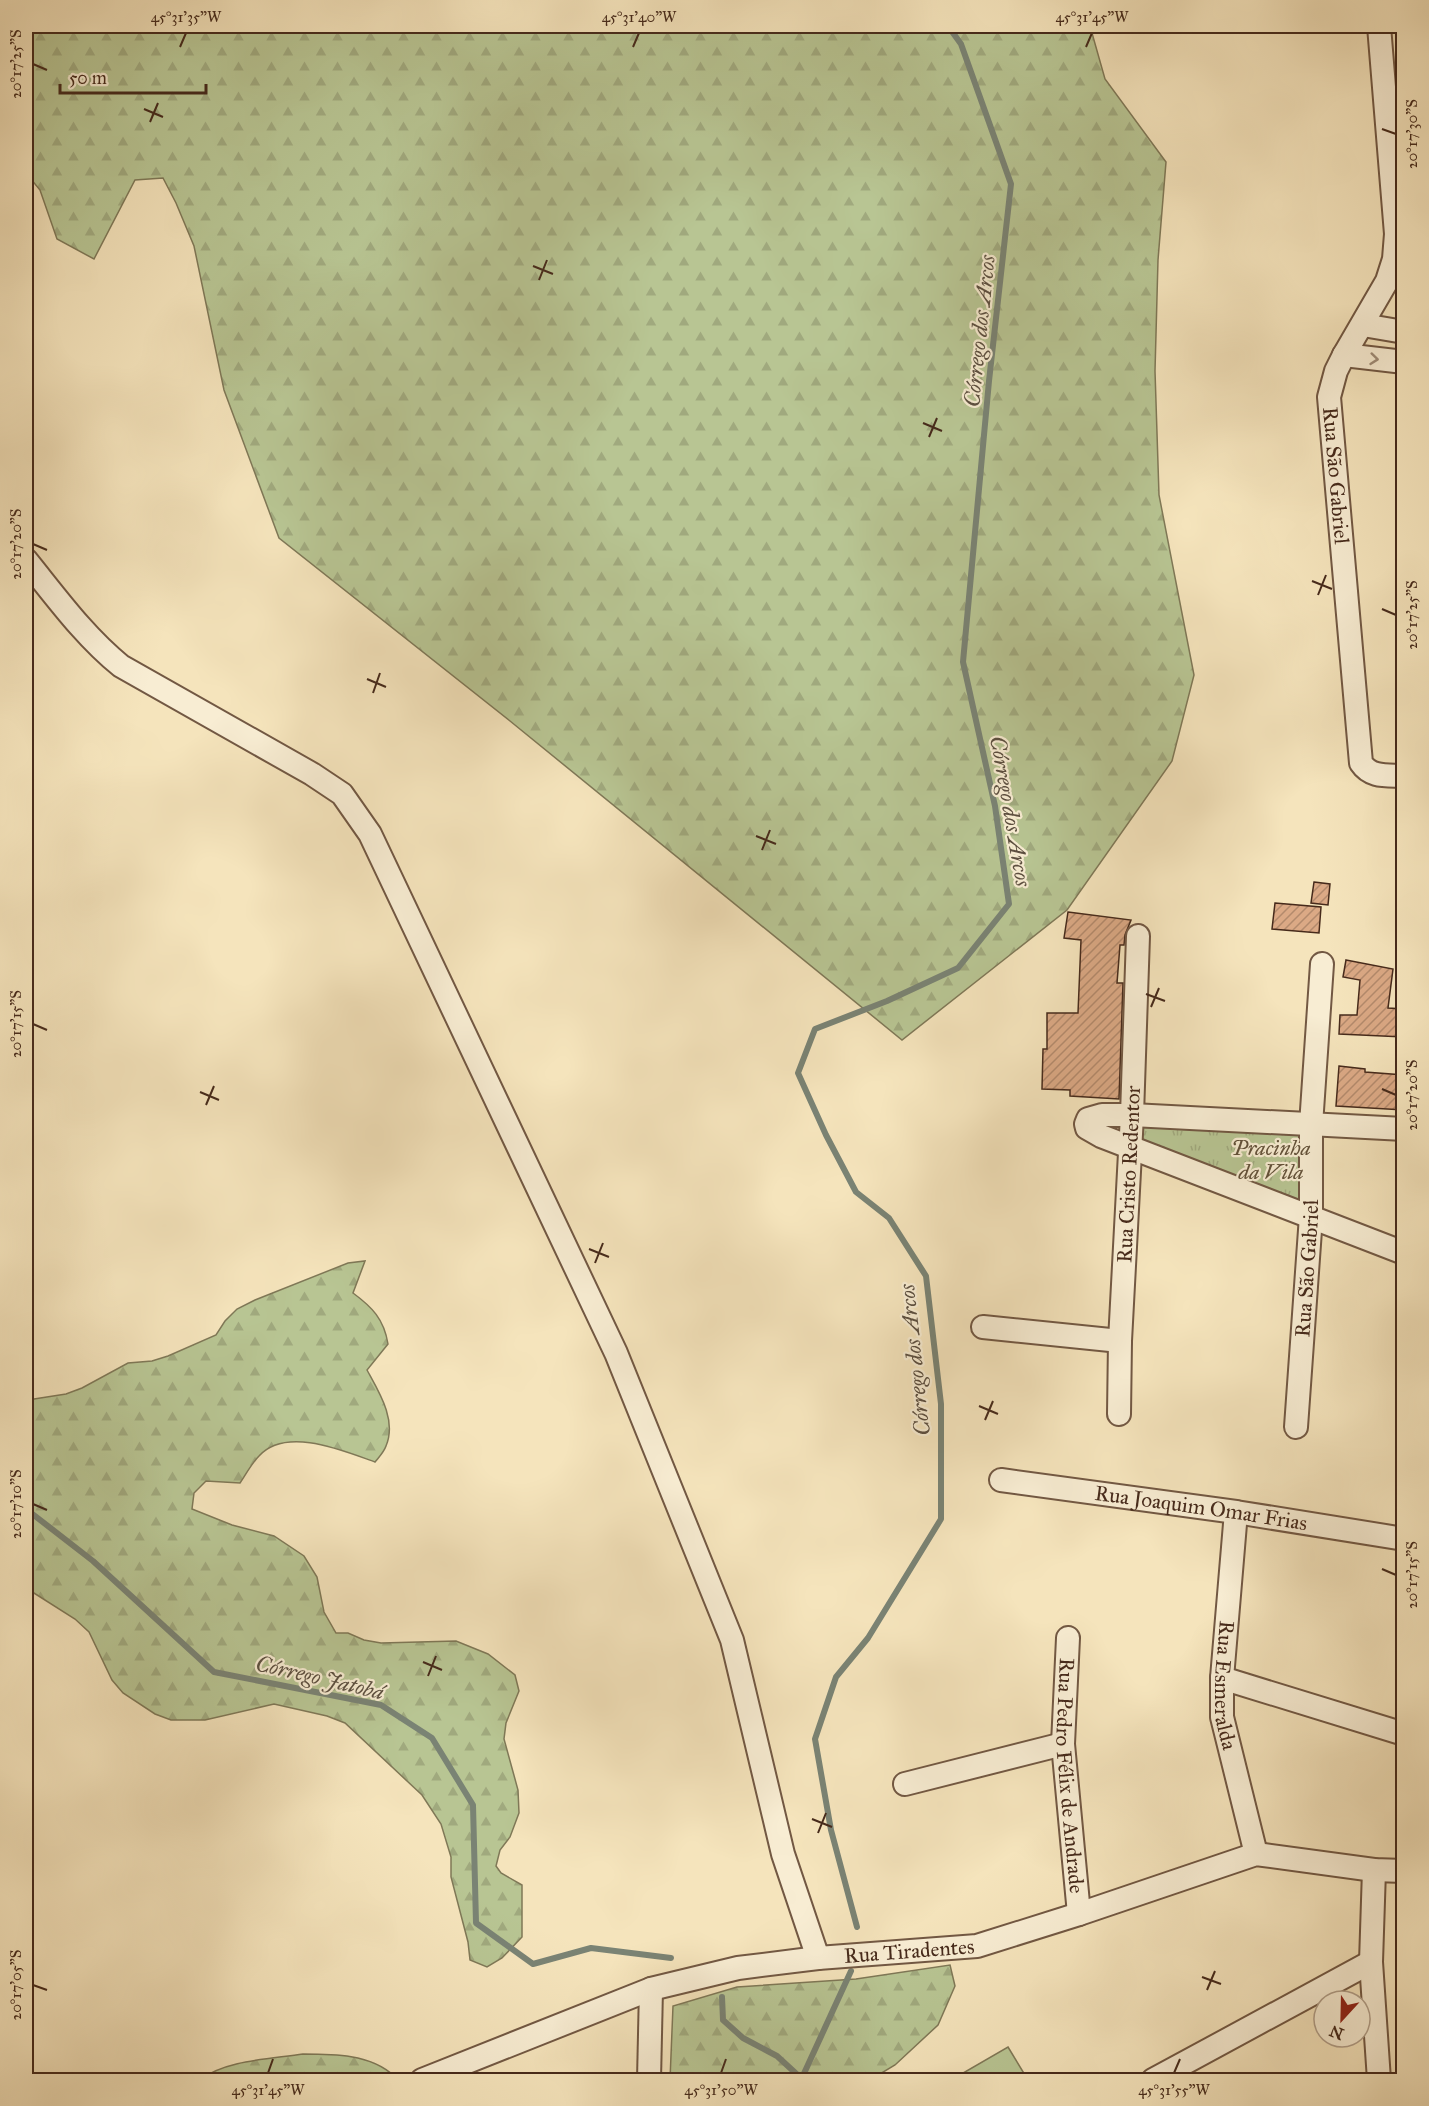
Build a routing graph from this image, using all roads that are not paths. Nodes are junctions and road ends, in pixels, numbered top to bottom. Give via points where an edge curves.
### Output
1 (1379, 26) edge
2 (1363, 325) junction
3 (1404, 332) edge
4 (1344, 356) junction
5 (1404, 362) edge
6 (26, 560) edge
7 (1404, 776) edge
8 (1138, 936) dead end
9 (1322, 964) dead end
10 (1132, 1115) junction
11 (1311, 1125) junction
12 (1404, 1129) edge
13 (1130, 1146) junction
14 (1311, 1216) junction
15 (1404, 1253) edge
16 (983, 1328) dead end
17 (1120, 1341) junction
18 (1119, 1414) dead end
19 (1296, 1427) dead end
20 (1001, 1480) dead end
21 (1236, 1512) junction
22 (1404, 1539) edge
23 (1068, 1638) dead end
24 (1222, 1678) junction
25 (1404, 1734) edge
26 (1063, 1744) junction
27 (904, 1784) dead end
28 (1256, 1854) junction
29 (1374, 1870) junction
30 (1404, 1871) edge
31 (1079, 1914) junction
32 (818, 1958) junction
33 (1371, 1962) junction
34 (651, 1989) junction
35 (422, 2080) edge
36 (649, 2080) edge
37 (1153, 2080) edge
38 (1379, 2080) edge

1 - 2 street, Rua São Gabriel via 1396,234 1387,281
2 - 3 street
2 - 4 street, Rua São Gabriel
4 -> 5 street
4 - 7 street, Rua São Gabriel via 1329,397 1361,763 1378,775
6 - 32 street via 99,648 122,666 342,794 370,834 616,1353 732,1640 783,1854
8 - 10 street, Rua Cristo Redentor
9 - 11 street, Rua São Gabriel
10 - 11 street
10 - 13 street, Rua Cristo Redentor
10 - 13 street via 1102,1115 1088,1119 1086,1124 1091,1131
11 - 12 street
11 - 14 street, Rua São Gabriel
13 - 14 street
13 - 17 street, Rua Cristo Redentor
14 - 15 street
14 - 19 street, Rua São Gabriel
16 - 17 street
17 - 18 street, Rua Cristo Redentor
20 - 21 street, Rua Joaquim Omar Frias
21 - 22 street, Rua Joaquim Omar Frias
21 - 24 street, Rua Esmeralda
23 - 26 street, Rua Pedro Félix de Andrade
24 - 25 street
24 - 28 street, Rua Esmeralda via 1222,1717
26 - 27 street
26 - 31 street, Rua Pedro Félix de Andrade
28 - 29 street, Rua Tiradentes
28 - 31 street, Rua Tiradentes
29 - 30 street, Rua Tiradentes
29 - 33 street
31 - 32 street, Rua Tiradentes via 977,1946
32 - 34 street, Rua Tiradentes via 738,1968
33 - 37 street
33 - 38 street
34 - 35 street, Rua Tiradentes
34 - 36 street

